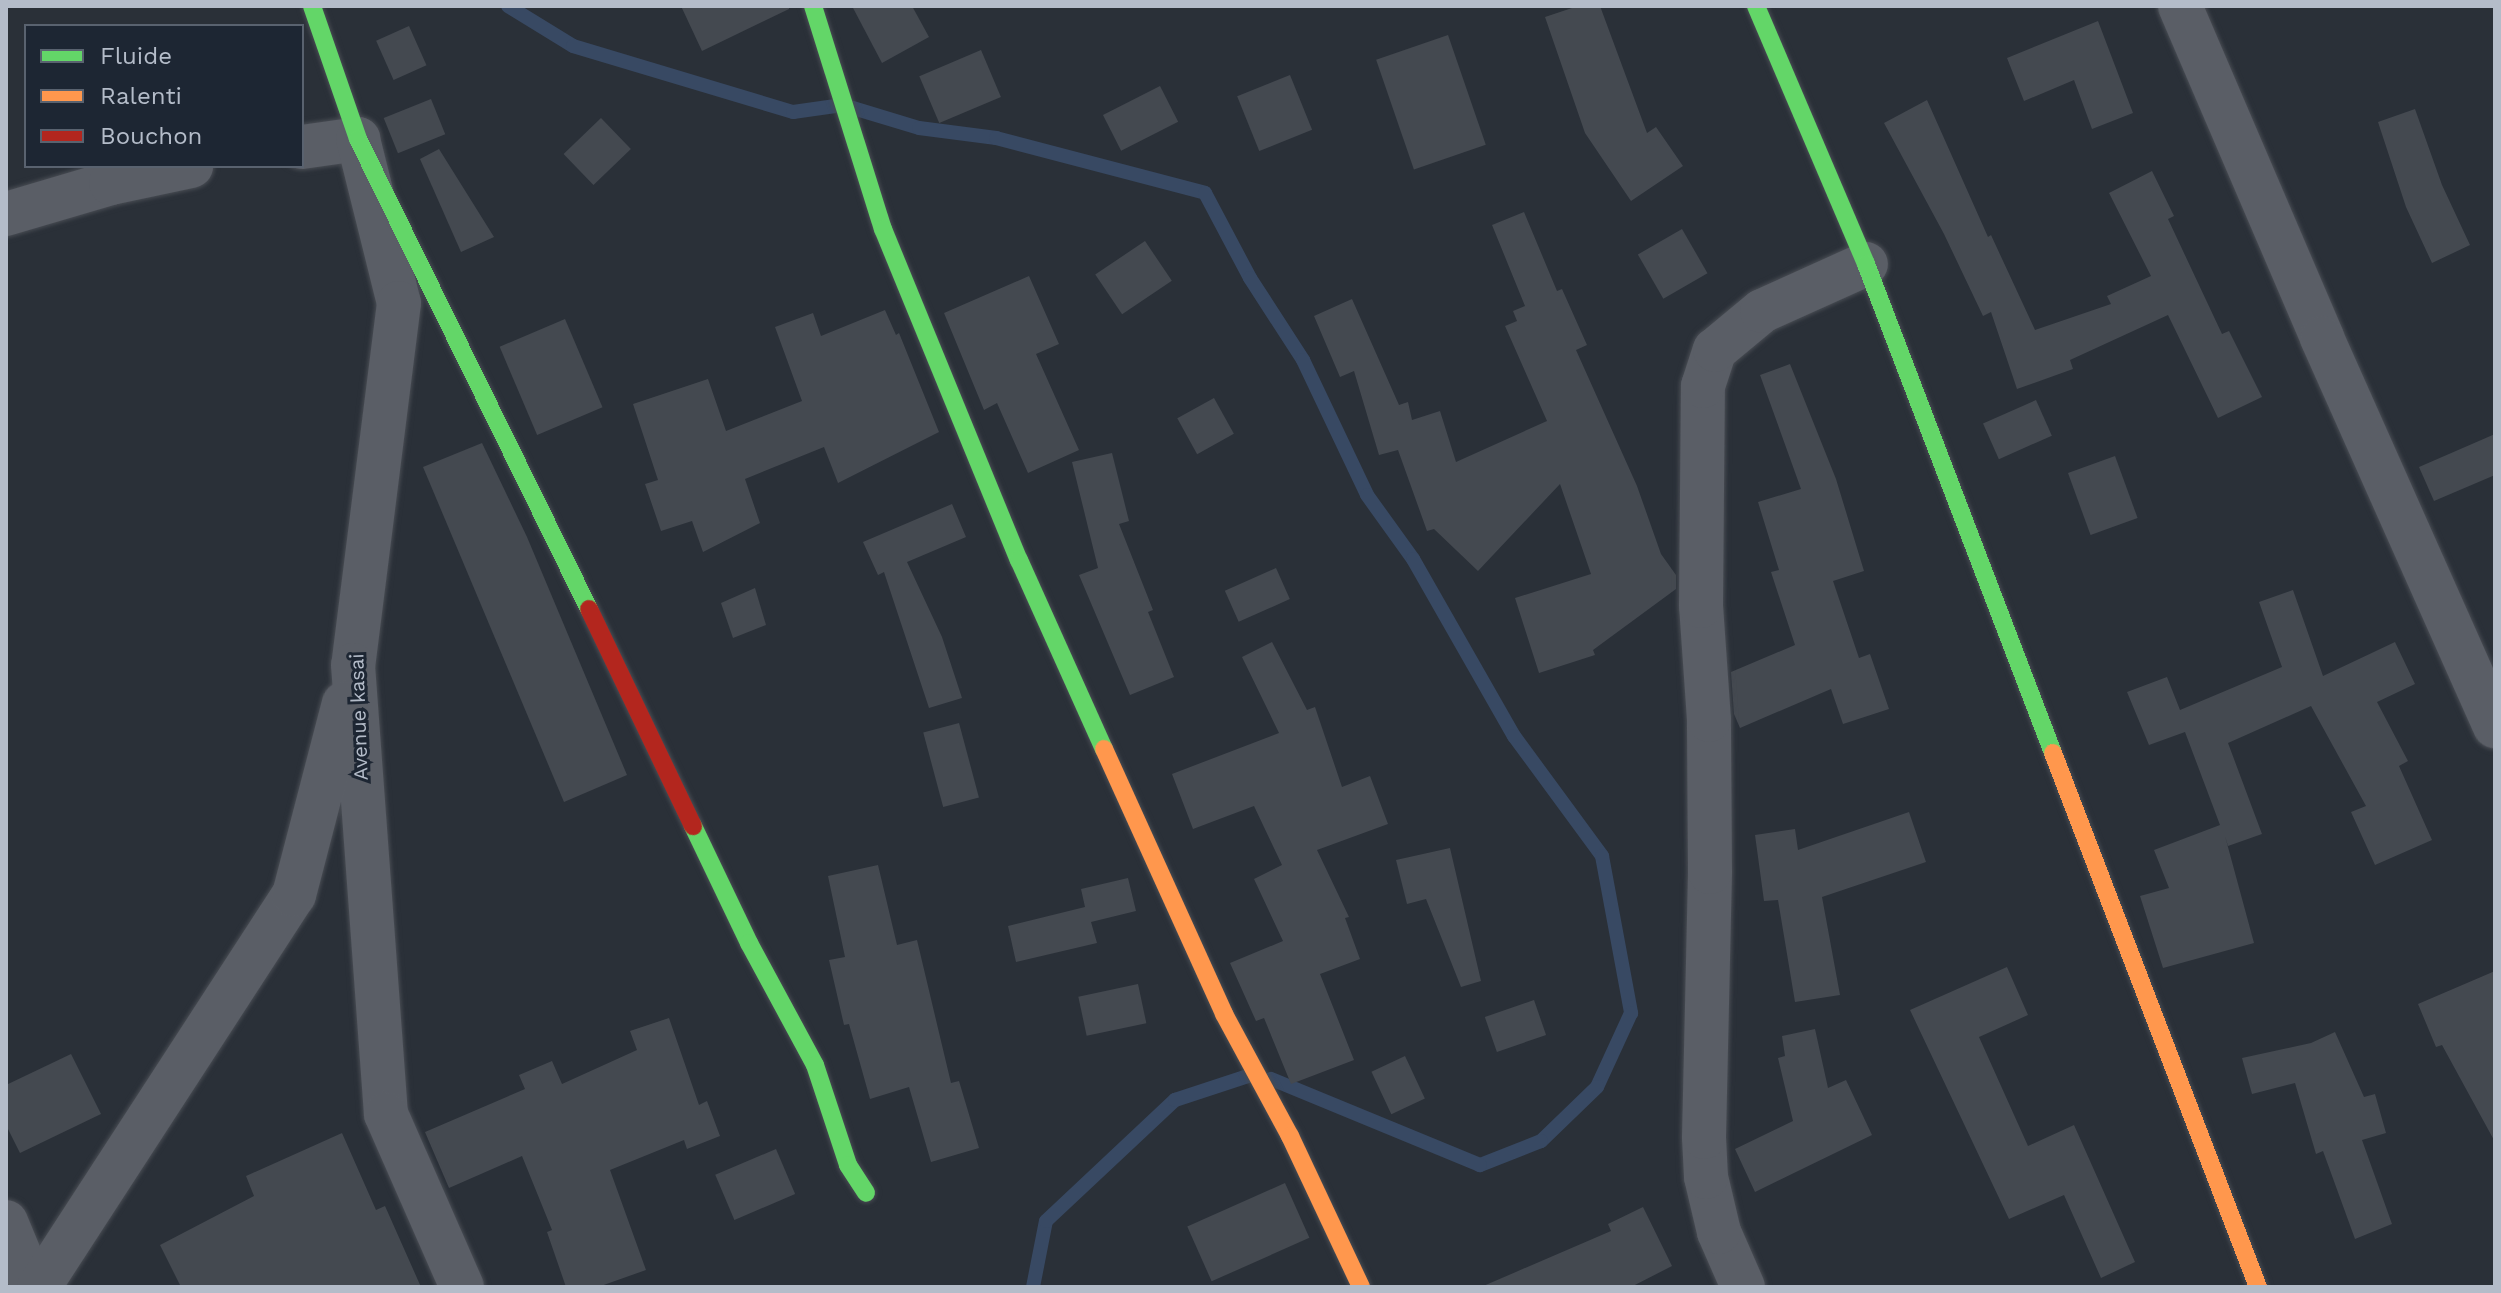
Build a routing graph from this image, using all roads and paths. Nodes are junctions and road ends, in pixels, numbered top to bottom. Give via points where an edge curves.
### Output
1 (312, 6) edge
2 (813, 6) edge
3 (1756, 6) edge
4 (2180, 6) edge
5 (358, 139) junction
6 (304, 147) edge
7 (182, 168) edge
8 (6, 214) edge
9 (1866, 264) junction
10 (353, 665) junction
11 (2495, 726) edge
12 (866, 1193) dead end
13 (6, 1222) edge
14 (36, 1287) edge
15 (462, 1287) edge
16 (1361, 1287) edge
17 (1743, 1287) edge
18 (2258, 1287) edge

1 - 5 street
2 - 16 street via 883,229 1019,560 1224,1014 1290,1136
3 - 9 street
4 - 11 street
5 - 6 street
5 - 10 street, Avenue kasai via 399,303
5 - 12 street via 749,943 815,1065 848,1165
7 - 8 street
9 - 17 street via 1762,311 1715,350 1703,386 1701,606 1710,857 1704,1137 1706,1177 1719,1232
9 - 18 street
10 - 14 street via 294,895
10 - 15 street, Avenue kasai via 386,1114
13 - 14 street

